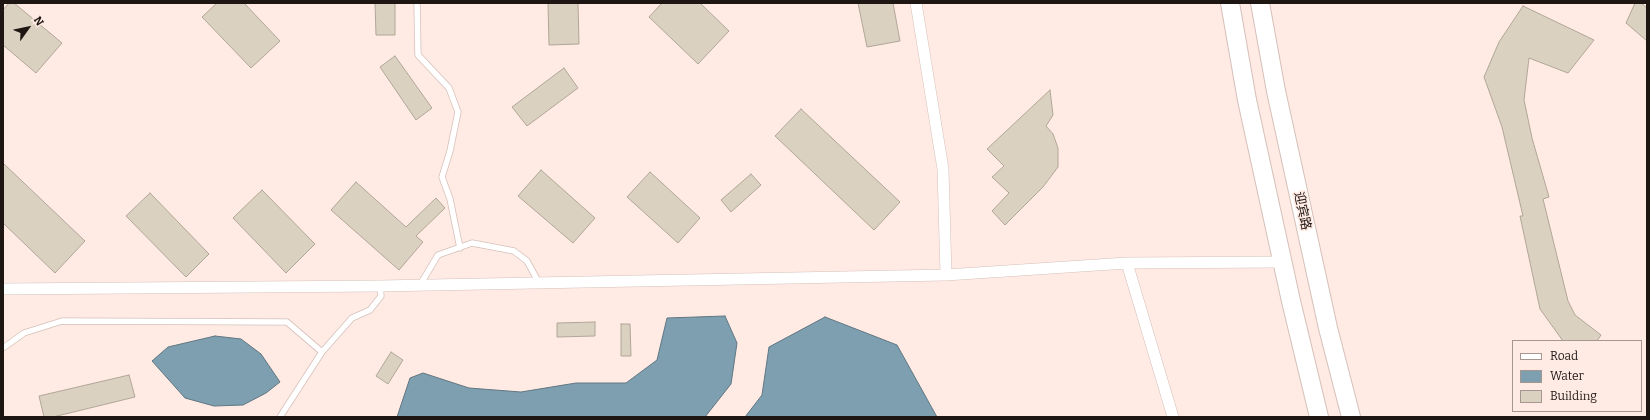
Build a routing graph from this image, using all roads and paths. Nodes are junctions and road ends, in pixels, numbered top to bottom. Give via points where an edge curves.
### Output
1 (417, 3) edge
2 (916, 3) edge
3 (1230, 3) edge
4 (1260, 3) edge
5 (460, 248) junction
6 (1283, 262) junction
7 (1126, 263) junction
8 (946, 275) junction
9 (539, 283) junction
10 (420, 285) junction
11 (380, 286) junction
12 (3, 289) edge
13 (3, 348) edge
14 (322, 352) junction
15 (280, 417) edge
16 (1173, 417) edge
17 (1319, 417) edge
18 (1351, 417) edge

1 - 5 lane via 418,55 449,88 458,112 442,177 450,199
2 - 8 street via 943,169
3 - 6 highway via 1247,100
4 - 18 highway, 迎宾路 via 1276,91 1323,306
5 - 9 lane via 472,243 514,252 527,261
5 - 10 lane via 438,255
6 - 7 street
6 - 17 highway
7 - 8 street
7 - 16 street
8 - 9 street
9 - 10 street
10 - 11 street
11 - 12 street
11 - 14 lane via 381,296 370,310 352,318
13 - 14 lane via 24,332 62,321 287,322
14 - 15 lane

